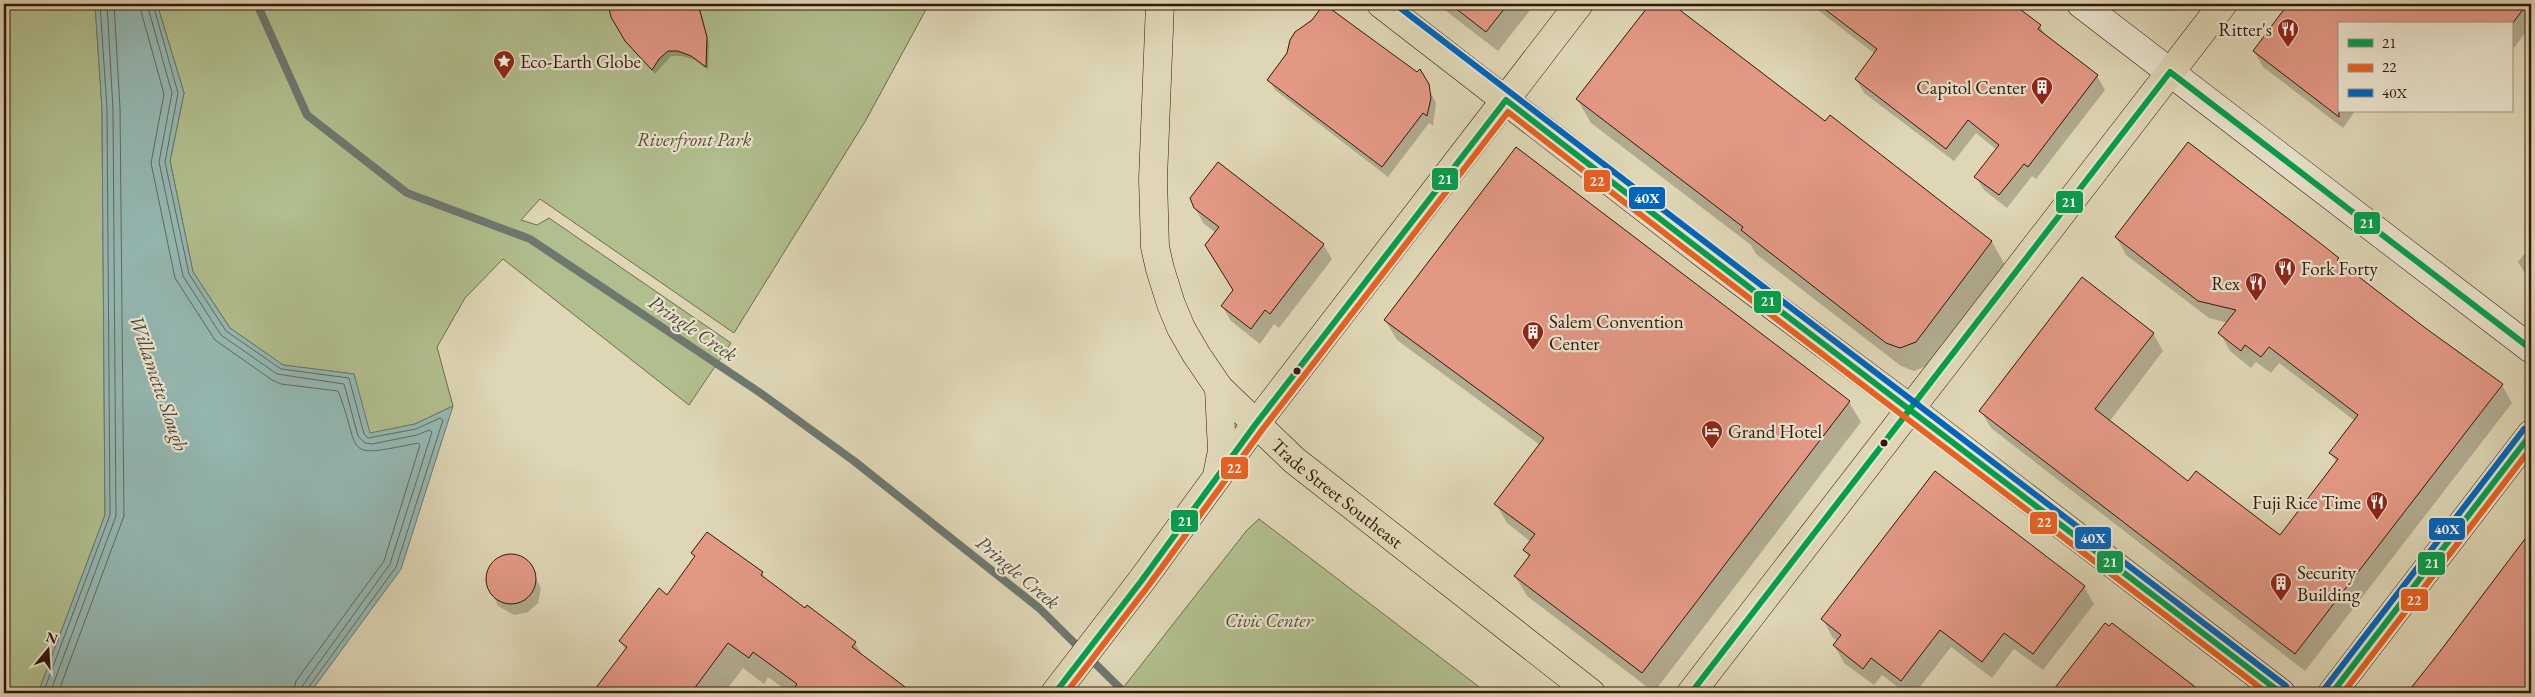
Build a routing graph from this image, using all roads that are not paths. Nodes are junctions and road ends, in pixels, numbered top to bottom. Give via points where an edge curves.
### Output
1 (1160, 4) edge
2 (1381, 4) edge
3 (1579, 4) edge
4 (2081, 4) edge
5 (2223, 4) edge
6 (2170, 72) junction
7 (1506, 100) junction
8 (2531, 349) edge
9 (1219, 388) junction
10 (1911, 409) junction
11 (1255, 424) junction
12 (2531, 434) edge
13 (1217, 477) junction
14 (1055, 693) edge
15 (1591, 693) edge
16 (1692, 693) edge
17 (2281, 693) edge
18 (2332, 693) edge

1 - 9 main road, Trade Street Southeast via 1153,179 1155,247 1181,328
2 - 7 main road
3 - 7 main road
4 - 6 main road
5 - 6 main road
6 - 8 main road
6 - 10 main road
7 - 10 main road
7 - 11 main road
9 - 11 main road, Trade Street Southeast
9 - 13 main road via 1222,451
10 - 16 main road
10 - 17 main road
11 - 13 main road
11 - 15 main road, Trade Street Southeast via 1294,460
12 - 18 main road
13 - 14 main road

